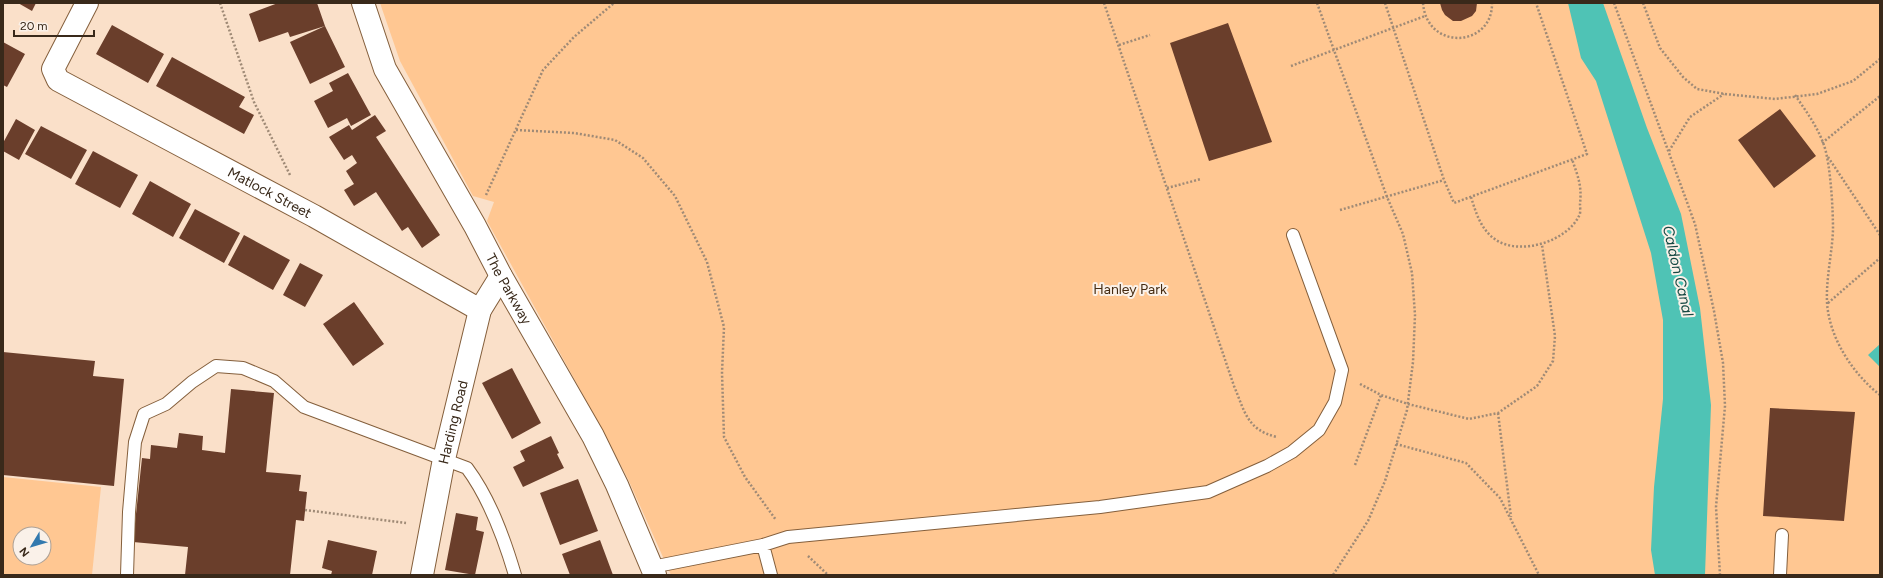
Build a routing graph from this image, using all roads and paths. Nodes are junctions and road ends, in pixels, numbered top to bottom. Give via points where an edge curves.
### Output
1 (87, 3) edge
2 (220, 3) edge
3 (363, 3) edge
4 (614, 3) edge
5 (1104, 3) edge
6 (1317, 3) edge
7 (1385, 3) edge
8 (1423, 3) edge
9 (1492, 3) edge
10 (1536, 3) edge
11 (1614, 3) edge
12 (1644, 3) edge
13 (1425, 16) junction
14 (1394, 27) junction
15 (1150, 35) dead end
16 (1119, 45) junction
17 (1333, 50) junction
18 (1880, 59) edge
19 (1291, 66) dead end
20 (1725, 94) junction
21 (1795, 96) junction
22 (1880, 96) edge
23 (516, 130) junction
24 (1822, 143) junction
25 (1669, 152) junction
26 (1827, 156) junction
27 (1572, 159) junction
28 (1201, 179) dead end
29 (1444, 180) junction
30 (294, 182) dead end
31 (1167, 188) junction
32 (1387, 197) junction
33 (1471, 197) junction
34 (1340, 210) dead end
35 (475, 226) junction
36 (1293, 235) dead end
37 (1880, 235) edge
38 (1542, 245) junction
39 (1880, 258) edge
40 (501, 276) junction
41 (1827, 303) junction
42 (480, 310) junction
43 (1342, 370) junction
44 (1381, 395) junction
45 (1880, 395) edge
46 (1408, 404) junction
47 (1498, 412) junction
48 (1310, 437) junction
49 (1396, 444) junction
50 (444, 459) junction
51 (1355, 465) dead end
52 (305, 510) dead end
53 (1511, 518) junction
54 (431, 527) junction
55 (1782, 535) dead end
56 (788, 537) junction
57 (763, 545) junction
58 (653, 571) edge
59 (127, 575) edge
60 (422, 575) edge
61 (515, 575) edge
62 (771, 575) edge
63 (1333, 575) edge
64 (1539, 575) edge
65 (1720, 575) edge
66 (1780, 575) edge

1 - 42 street, Matlock Street via 53,69 58,80 314,216
2 - 30 path via 254,102
3 - 35 street, The Parkway via 386,69
4 - 23 path via 574,37 543,70
5 - 16 path
6 - 17 path
7 - 14 path
8 - 13 path
9 - 13 path via 1489,17 1483,27 1470,36 1459,39 1436,32
10 - 27 path via 1587,154
11 - 25 path
12 - 20 path via 1660,48 1683,77 1697,88
13 - 14 path
14 - 17 path
14 - 29 path
15 - 16 path
16 - 31 path
17 - 19 path
17 - 32 path
18 - 21 path via 1853,81 1817,94
20 - 21 path via 1775,100
20 - 25 path via 1690,117
21 - 24 path via 1816,125
22 - 24 path
23 - 35 path via 480,207
23 - 56 path via 574,133 615,140 644,158 676,196 707,262 724,327 724,437 745,477
24 - 26 path
25 - 65 path via 1695,224 1723,363 1724,406 1716,507
26 - 37 path
26 - 41 path via 1833,229
27 - 33 path
27 - 38 path via 1582,186 1580,215 1566,232
28 - 31 path
29 - 32 path
29 - 33 path via 1454,203
31 - 48 path via 1248,419 1262,434 1280,438
32 - 34 path
32 - 46 path via 1403,234 1412,273 1415,315
33 - 38 path via 1479,222 1497,240 1514,246
35 - 40 street, The Parkway
36 - 43 lane
38 - 47 path via 1555,336 1553,361 1537,386
39 - 41 path
40 - 42 street, Harding Road
40 - 58 street, The Parkway via 593,436 617,485
41 - 45 path via 1833,332 1851,365
42 - 50 street, Harding Road
43 - 44 path via 1351,379
43 - 48 lane via 1335,402 1319,430
44 - 46 path
44 - 51 path
46 - 47 path via 1469,419
46 - 49 path
47 - 53 path
48 - 56 lane via 1292,452 1267,466 1208,492 1100,507
49 - 53 path via 1466,463 1500,498
49 - 63 path via 1385,481 1368,521
50 - 54 street, Harding Road
50 - 59 lane via 304,407 274,381 243,368 216,366 166,404 144,414 135,442
50 - 61 lane via 467,468 476,481 504,541
52 - 54 path
53 - 64 path
54 - 60 street, Harding Road
55 - 66 lane
56 - 57 lane
57 - 58 lane
57 - 62 lane

